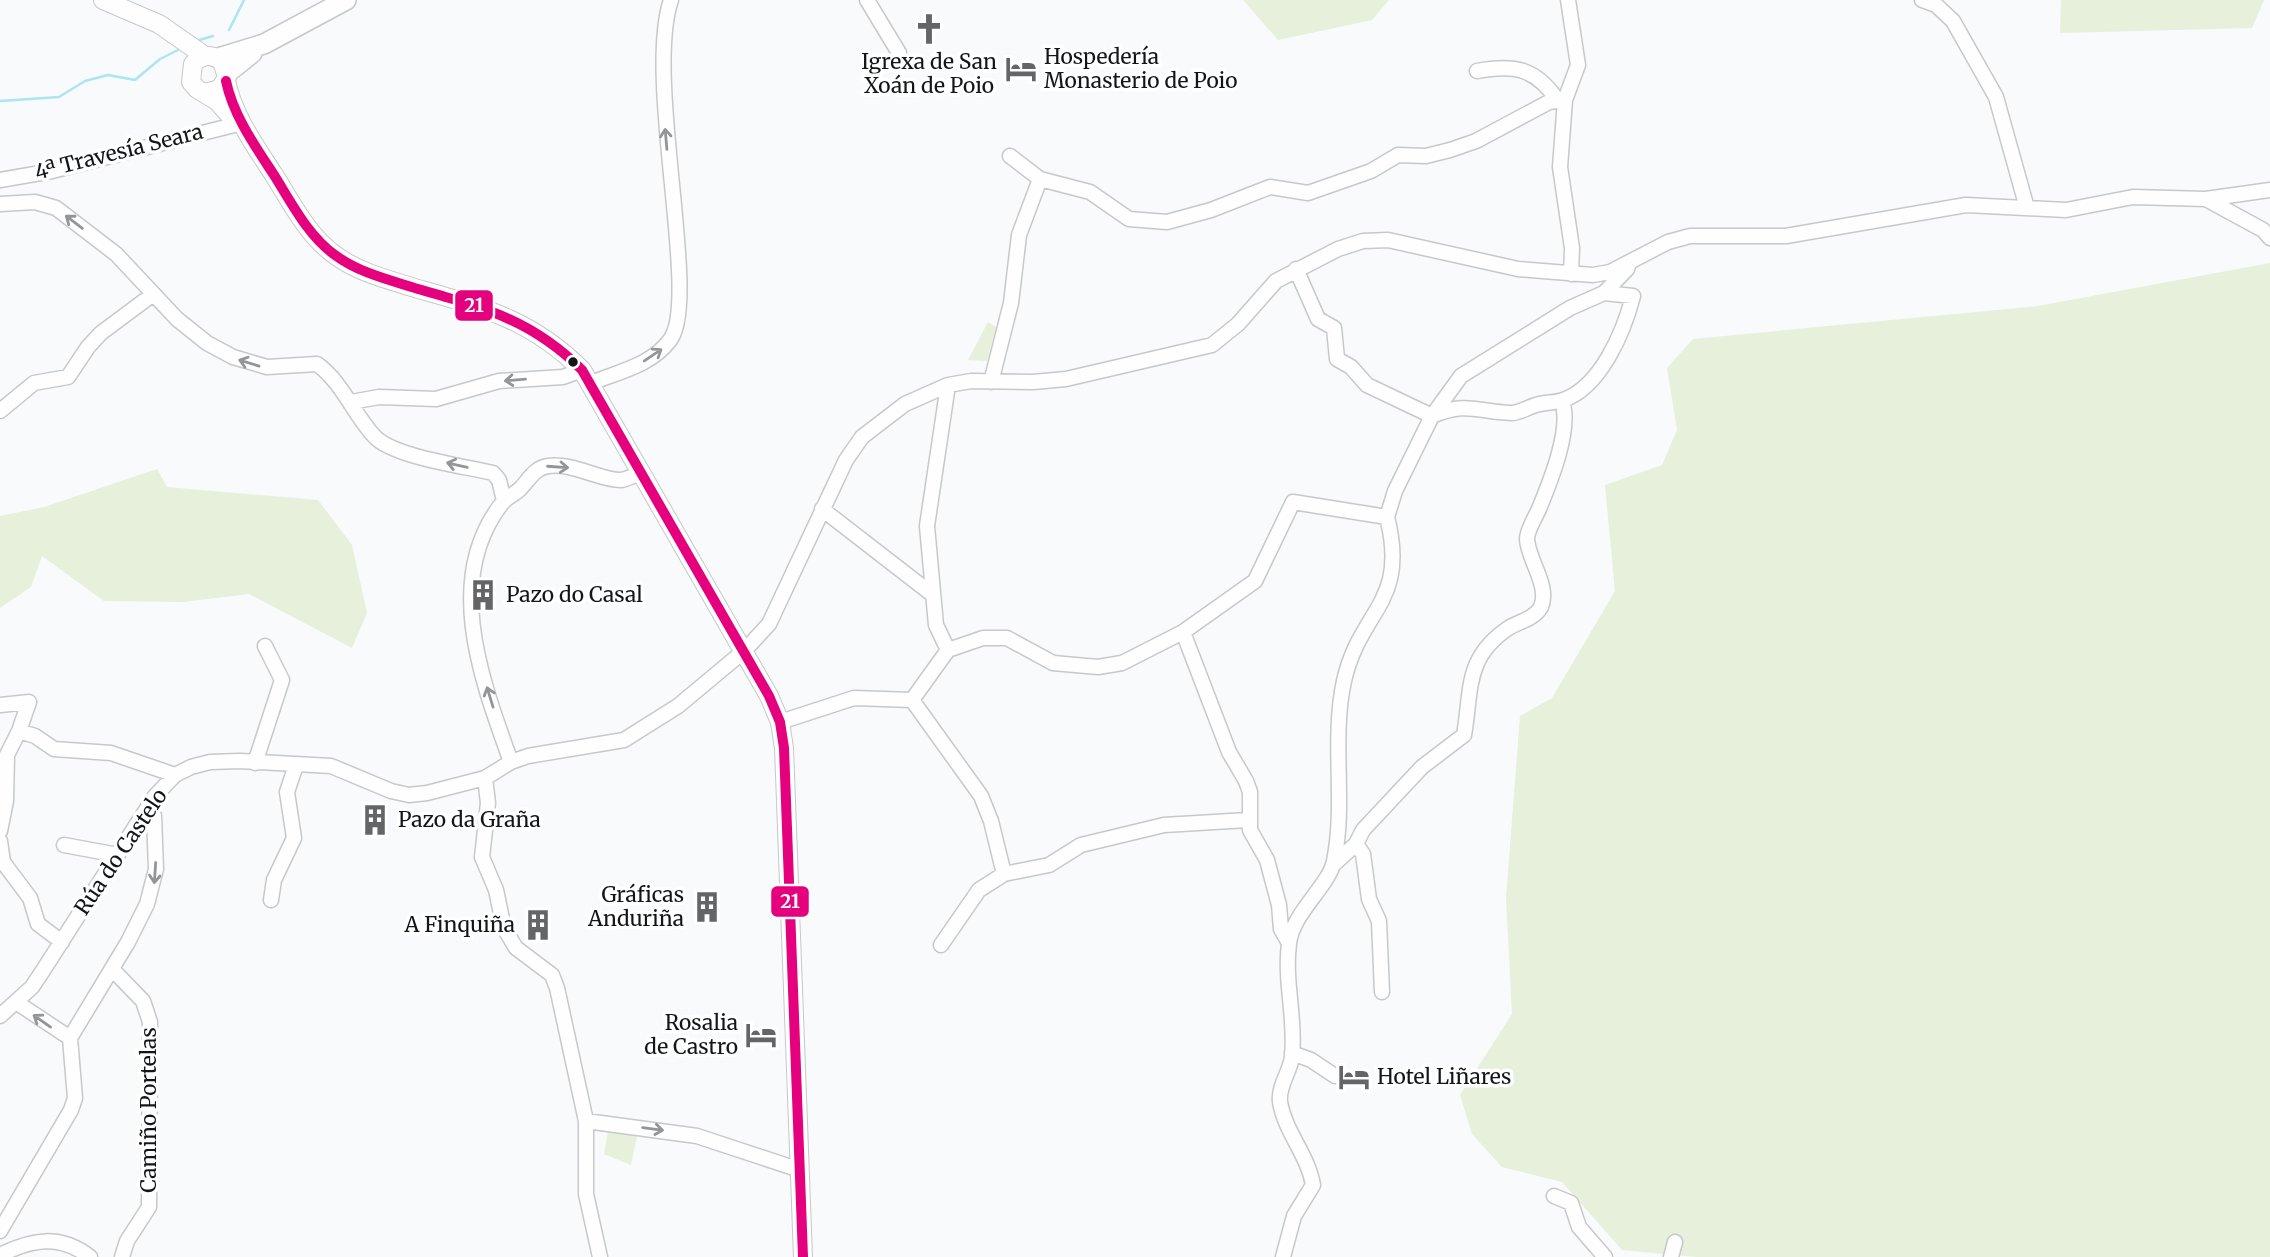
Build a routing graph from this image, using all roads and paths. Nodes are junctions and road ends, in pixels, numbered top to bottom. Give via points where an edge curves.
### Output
1 (103, 0) edge
2 (346, 0) edge
3 (671, 0) edge
4 (867, 0) edge
5 (1568, 0) edge
6 (1922, 0) edge
7 (899, 53) dead end
8 (214, 66) junction
9 (1477, 71) dead end
10 (205, 93) junction
11 (1561, 100) junction
12 (238, 124) junction
13 (255, 145) junction
14 (1010, 156) dead end
15 (1040, 179) junction
16 (0, 180) edge
17 (2270, 190) edge
18 (2206, 199) junction
19 (0, 204) edge
20 (2027, 208) junction
21 (2270, 238) edge
22 (1629, 263) junction
23 (1296, 269) junction
24 (1571, 274) junction
25 (1604, 293) junction
26 (152, 295) junction
27 (587, 377) junction
28 (990, 382) junction
29 (948, 385) junction
30 (1562, 401) junction
31 (351, 402) junction
32 (0, 411) edge
33 (1432, 416) junction
34 (641, 473) junction
35 (504, 501) junction
36 (822, 509) junction
37 (1387, 517) junction
38 (933, 595) junction
39 (1183, 632) junction
40 (265, 646) dead end
41 (948, 650) junction
42 (744, 651) junction
43 (912, 700) junction
44 (0, 705) edge
45 (780, 722) junction
46 (19, 731) junction
47 (511, 762) junction
48 (255, 763) junction
49 (296, 765) junction
50 (175, 775) junction
51 (485, 778) junction
52 (149, 807) junction
53 (1248, 820) junction
54 (0, 831) edge
55 (0, 841) edge
56 (1356, 844) junction
57 (64, 845) dead end
58 (118, 855) junction
59 (1334, 864) junction
60 (1004, 874) junction
61 (271, 900) dead end
62 (62, 942) junction
63 (1289, 943) junction
64 (941, 944) dead end
65 (112, 969) junction
66 (1382, 992) dead end
67 (16, 1002) junction
68 (0, 1016) edge
69 (70, 1038) junction
70 (1292, 1053) junction
71 (1335, 1076) dead end
72 (586, 1121) junction
73 (800, 1170) junction
74 (1554, 1195) dead end
75 (0, 1231) edge
76 (1675, 1242) dead end
77 (0, 1255) edge
78 (90, 1257) edge
79 (122, 1257) edge
80 (600, 1257) edge
81 (803, 1257) edge
82 (1283, 1257) edge
83 (1605, 1257) edge
84 (1671, 1257) edge

1 - 8 main road via 174,34
2 - 8 highway
27 -> 3 street via 635,367 662,350 678,328 678,260 662,99
4 - 7 street
5 - 11 street via 1577,65
6 - 20 street via 1937,5 1953,22 1996,97
8 - 10 main road via 220,89
8 - 10 main road via 191,82
8 - 13 main road
9 - 11 street via 1518,68 1535,76
10 - 12 main road
11 - 15 street via 1549,102 1476,142 1426,156 1398,155 1371,171 1308,193 1270,187 1167,222 1129,219 1090,192
11 - 24 street via 1560,167 1572,248
12 - 13 main road
12 - 16 street, 4ª Travesía Seara
13 - 27 main road via 313,234 336,256 359,270 525,324 558,347
14 - 15 street
15 - 28 street via 1020,235 1011,303
17 - 18 street
18 - 20 street via 2133,197 2066,210
18 - 21 street
26 -> 19 street, 4ª Travesía Seara via 116,254 56,208 35,202
20 - 22 street via 1966,205 1786,236 1690,236
22 - 24 street, Rúa do Castelo via 1602,274
22 - 25 street
23 - 24 street, Rúa do Castelo via 1363,241 1388,240 1518,269
23 - 28 street, Rúa do Castelo via 1276,281 1224,338 1196,351 1066,379
23 - 33 street via 1318,319 1334,328 1338,359 1367,386
25 - 30 street via 1633,296 1627,322 1589,381
25 - 33 street via 1570,308 1461,376
31 -> 26 street, 4ª Travesía Seara via 317,363 267,367 233,357 207,343
26 - 32 street via 101,334 68,377 34,383
27 -> 31 street via 499,381 436,399 379,397
27 - 34 main road
28 - 29 street, Rúa do Castelo
29 - 36 street, Rúa do Castelo via 905,404 862,437
29 - 38 street via 927,526
30 - 33 street via 1515,413 1453,407
30 - 56 street via 1566,412 1559,446 1527,537 1543,594 1541,606 1534,615 1508,628 1474,667 1464,736 1422,767 1363,830
35 -> 31 street via 493,473 395,448 375,438
33 - 37 street
35 -> 34 street via 536,470 548,466 620,480
34 - 42 main road
47 -> 35 street via 476,652 471,606 471,573 480,543
36 - 38 street
36 - 42 street, Rúa do Castelo via 769,624
37 - 39 street via 1293,502 1255,581
37 - 59 street via 1394,567 1389,590 1358,642 1343,684
38 - 41 street via 936,625
39 - 41 street via 1122,663 1098,667 1053,663 1007,638 983,638
39 - 53 street via 1229,752 1250,792
40 - 48 street via 282,680
41 - 43 street
42 - 45 main road
42 - 47 street, Rúa do Castelo via 678,706 624,740
43 - 45 street via 854,698
43 - 60 street via 981,796
44 - 46 street via 29,702
45 - 73 main road
46 - 50 street via 54,748 111,752
46 - 54 street via 7,755
47 - 51 street, Rúa do Castelo
48 - 49 street, Rúa do Castelo
48 - 50 street, Rúa do Castelo via 210,762
49 - 51 street, Rúa do Castelo via 331,766 409,795
49 - 61 street via 287,792 295,838 274,880
50 - 52 street, Rúa do Castelo
51 - 72 street via 488,803 482,857 508,939 552,975
52 - 58 street, Rúa do Castelo
52 -> 65 street via 155,884
53 - 60 street via 1164,825 1081,845 1049,866
53 - 63 street via 1267,860 1281,929
55 - 62 street via 4,862 30,898 38,924
56 - 59 street
56 - 66 street via 1363,854 1369,899 1378,921
57 - 58 street
58 - 62 street, Rúa do Castelo
59 - 63 street via 1302,910
60 - 64 street via 979,890
62 - 67 street, Rúa do Castelo via 32,987
63 - 70 street
65 - 69 street
65 - 79 street, Camiño Portelas via 143,1001 150,1022 149,1207
67 - 68 street, Rúa do Castelo
69 -> 67 street
69 - 75 street via 75,1098 71,1110
70 - 71 street
70 - 82 street via 1280,1100 1310,1167 1313,1185 1294,1216
72 -> 73 street via 697,1136
72 - 80 street via 586,1194
73 - 81 main road
74 - 83 street via 1571,1203 1579,1227
76 - 84 street
77 - 78 street via 31,1241 50,1239

